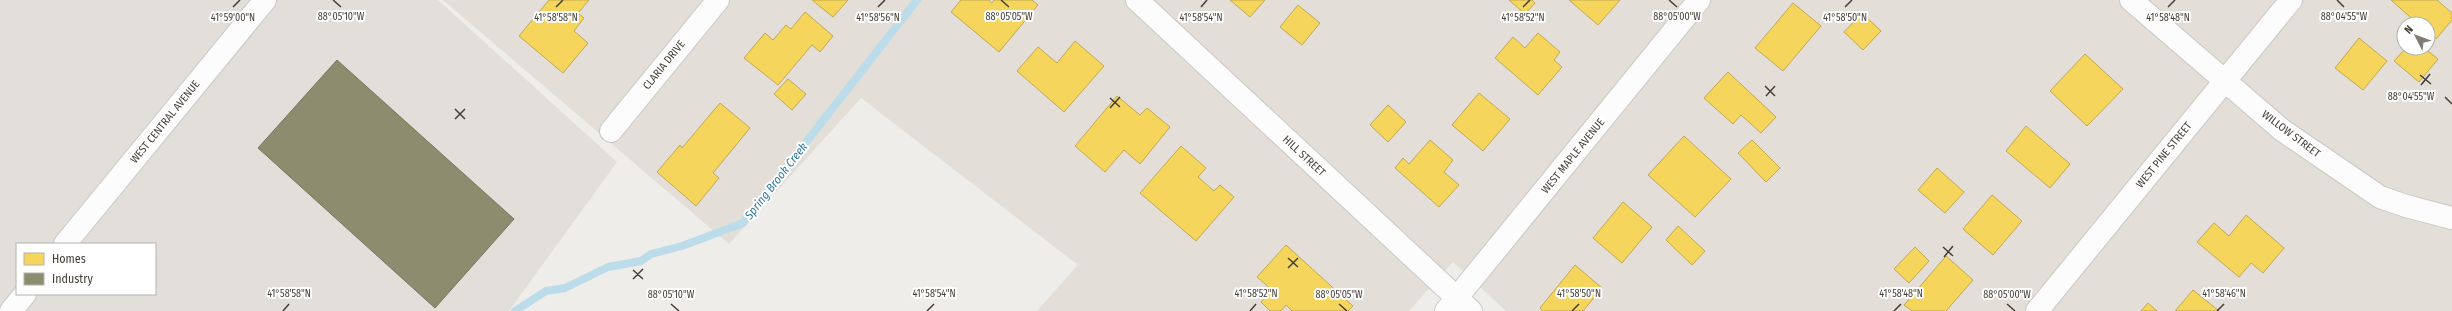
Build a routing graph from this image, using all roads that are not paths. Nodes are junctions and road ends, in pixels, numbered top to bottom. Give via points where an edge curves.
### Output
1 (265, 0) edge
2 (718, 0) edge
3 (1137, 0) edge
4 (1699, 0) edge
5 (2131, 0) edge
6 (2291, 0) edge
7 (2225, 80) junction
8 (611, 131) dead end
9 (2452, 218) edge
10 (66, 243) edge
11 (24, 295) edge
12 (1458, 307) edge
13 (11, 311) edge
14 (2037, 311) edge

1 - 10 street, WEST CENTRAL AVENUE
2 - 8 street, CLARIA DRIVE
3 - 12 street, HILL STREET
4 - 12 street, WEST MAPLE AVENUE
5 - 7 street, WILLOW STREET
6 - 7 street, WEST PINE STREET
7 - 9 street, WILLOW STREET via 2282,130 2380,197
7 - 14 street, WEST PINE STREET
11 - 13 street

